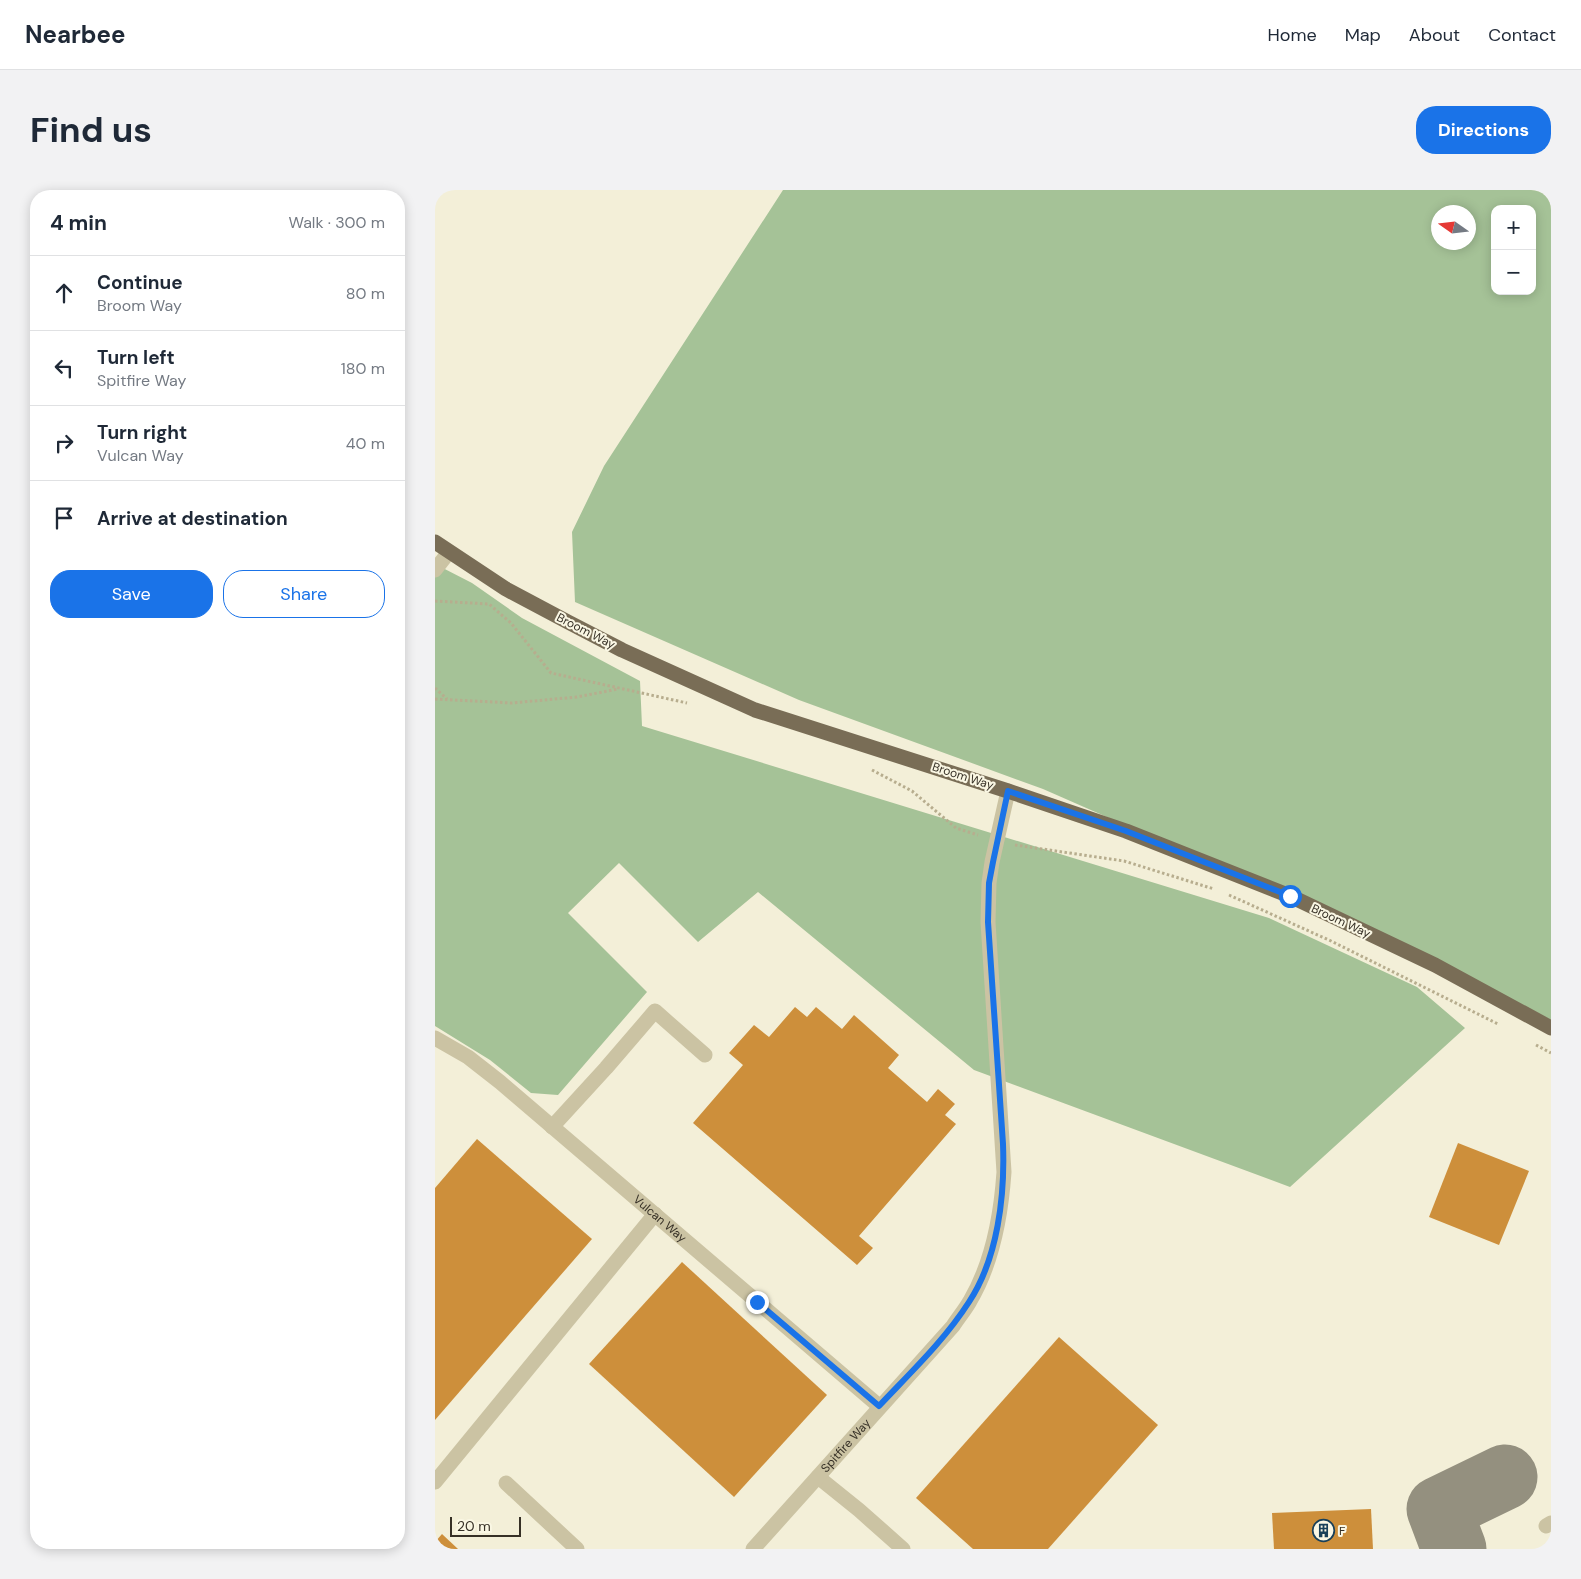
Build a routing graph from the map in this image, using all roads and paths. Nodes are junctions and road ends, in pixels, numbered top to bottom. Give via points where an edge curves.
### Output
1 (435, 542) edge
2 (449, 552) junction
3 (435, 570) edge
4 (435, 688) edge
5 (621, 688) dead end
6 (435, 699) edge
7 (447, 699) junction
8 (1008, 791) junction
9 (1551, 1028) edge
10 (435, 1038) edge
11 (705, 1055) dead end
12 (552, 1127) junction
13 (655, 1214) junction
14 (879, 1406) junction
15 (817, 1477) junction
16 (435, 1482) edge
17 (506, 1483) dead end
18 (577, 1549) edge
19 (753, 1549) edge
20 (903, 1549) edge

1 - 2 main road, Broom Way
2 - 3 lane
2 - 8 main road, Broom Way via 505,589 591,634 755,710
4 - 7 path
5 - 7 path via 577,697 512,703
6 - 7 path
8 - 9 main road, Broom Way via 1126,831 1290,896 1435,965
8 - 14 lane, Spitfire Way via 991,869 988,922 1004,1162 996,1232 987,1265 971,1300 953,1326
10 - 12 lane, Vulcan Way via 468,1057
11 - 12 lane via 655,1011
12 - 13 lane, Vulcan Way
13 - 14 lane, Vulcan Way
13 - 16 lane
14 - 15 lane, Spitfire Way
15 - 19 lane, Spitfire Way
15 - 20 lane
17 - 18 lane

